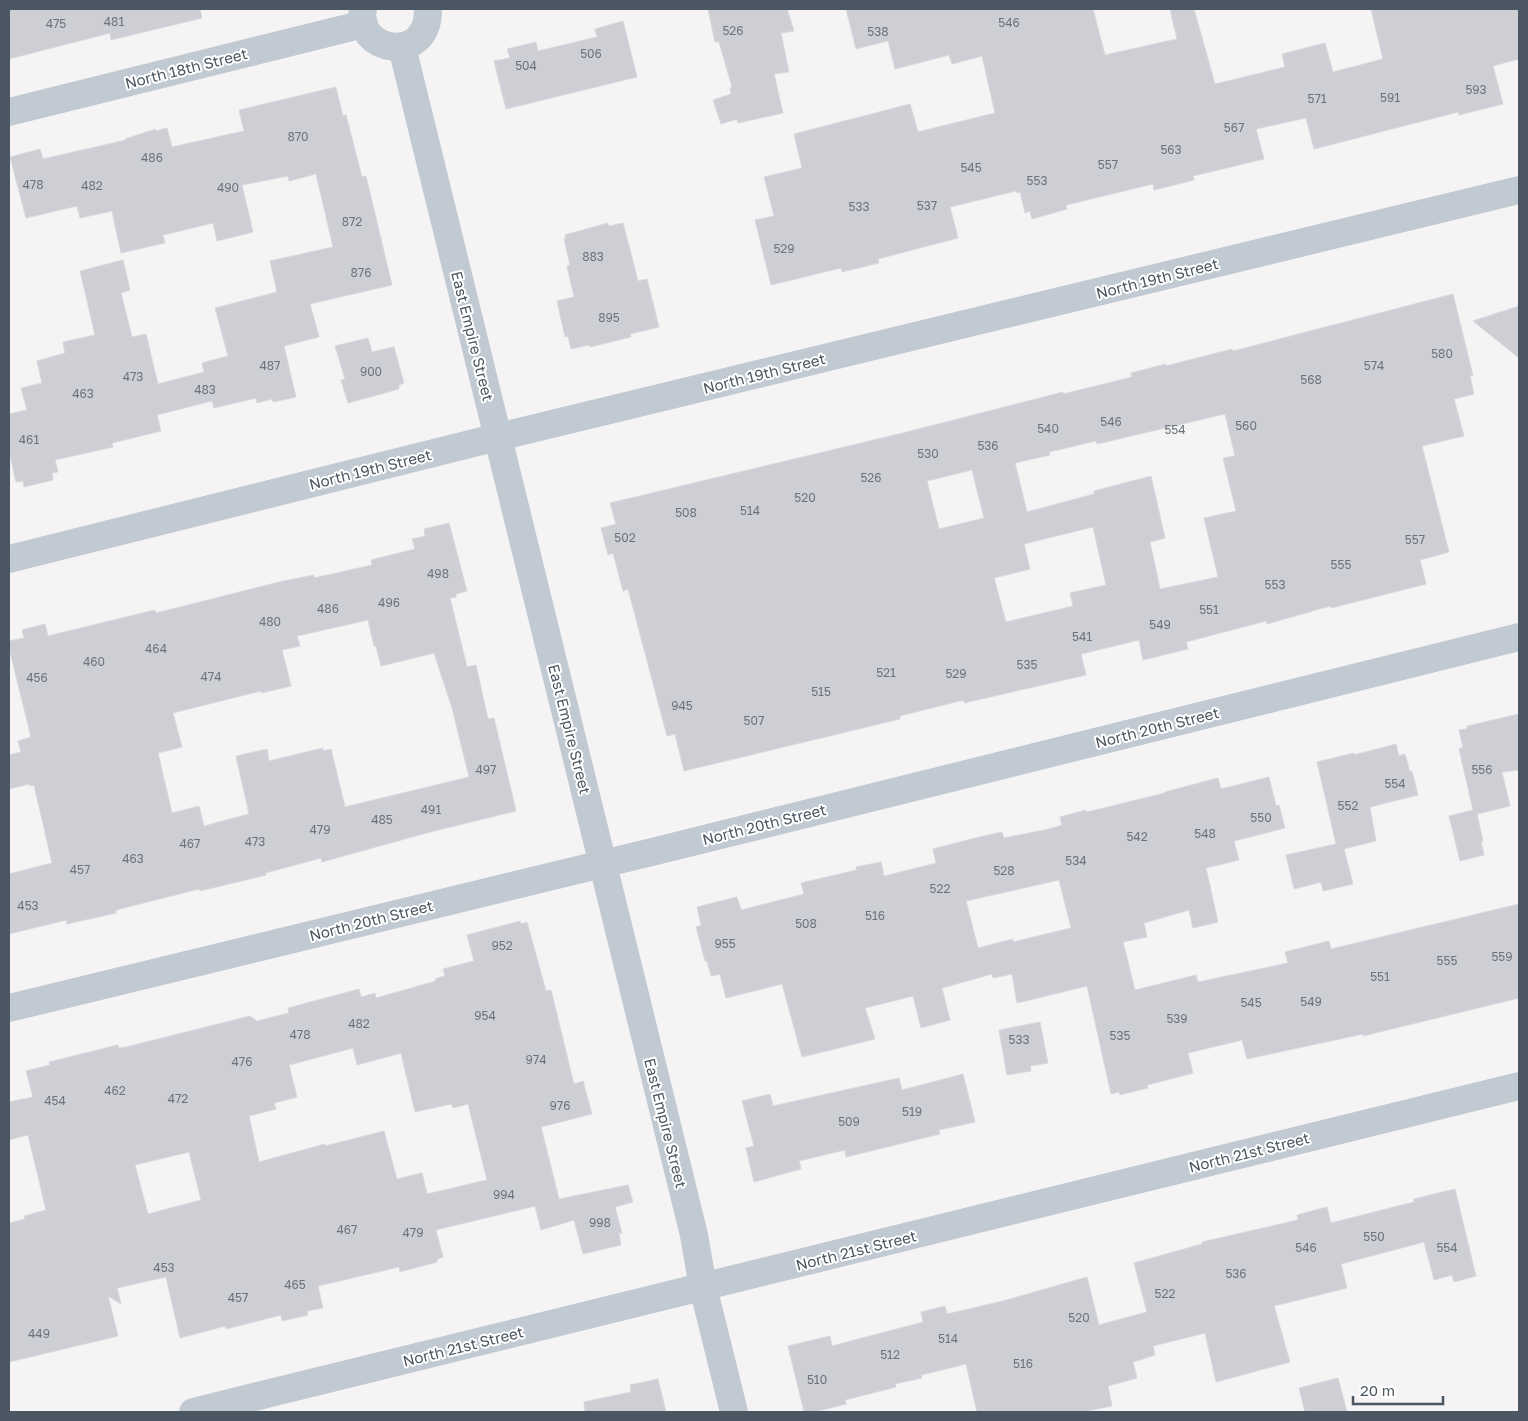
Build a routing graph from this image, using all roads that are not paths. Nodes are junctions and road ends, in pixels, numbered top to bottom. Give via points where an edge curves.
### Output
1 (428, 9) edge
2 (364, 16) edge
3 (402, 47) junction
4 (9, 112) edge
5 (1519, 190) edge
6 (498, 437) junction
7 (9, 559) edge
8 (1519, 637) edge
9 (603, 864) junction
10 (9, 1008) edge
11 (1519, 1086) edge
12 (703, 1287) junction
13 (193, 1412) edge
14 (734, 1412) edge

1 - 3 street via 426,28 413,42
2 - 3 street via 368,33 375,40 384,45
2 - 4 street, North 18th Street
3 - 6 street, East Empire Street
5 - 6 street, North 19th Street
6 - 7 street, North 19th Street
6 - 9 street, East Empire Street
8 - 9 street, North 20th Street
9 - 10 street, North 20th Street
9 - 12 street, East Empire Street via 694,1235
11 - 12 street, North 21st Street
12 - 13 street, North 21st Street
12 - 14 street, East Empire Street

